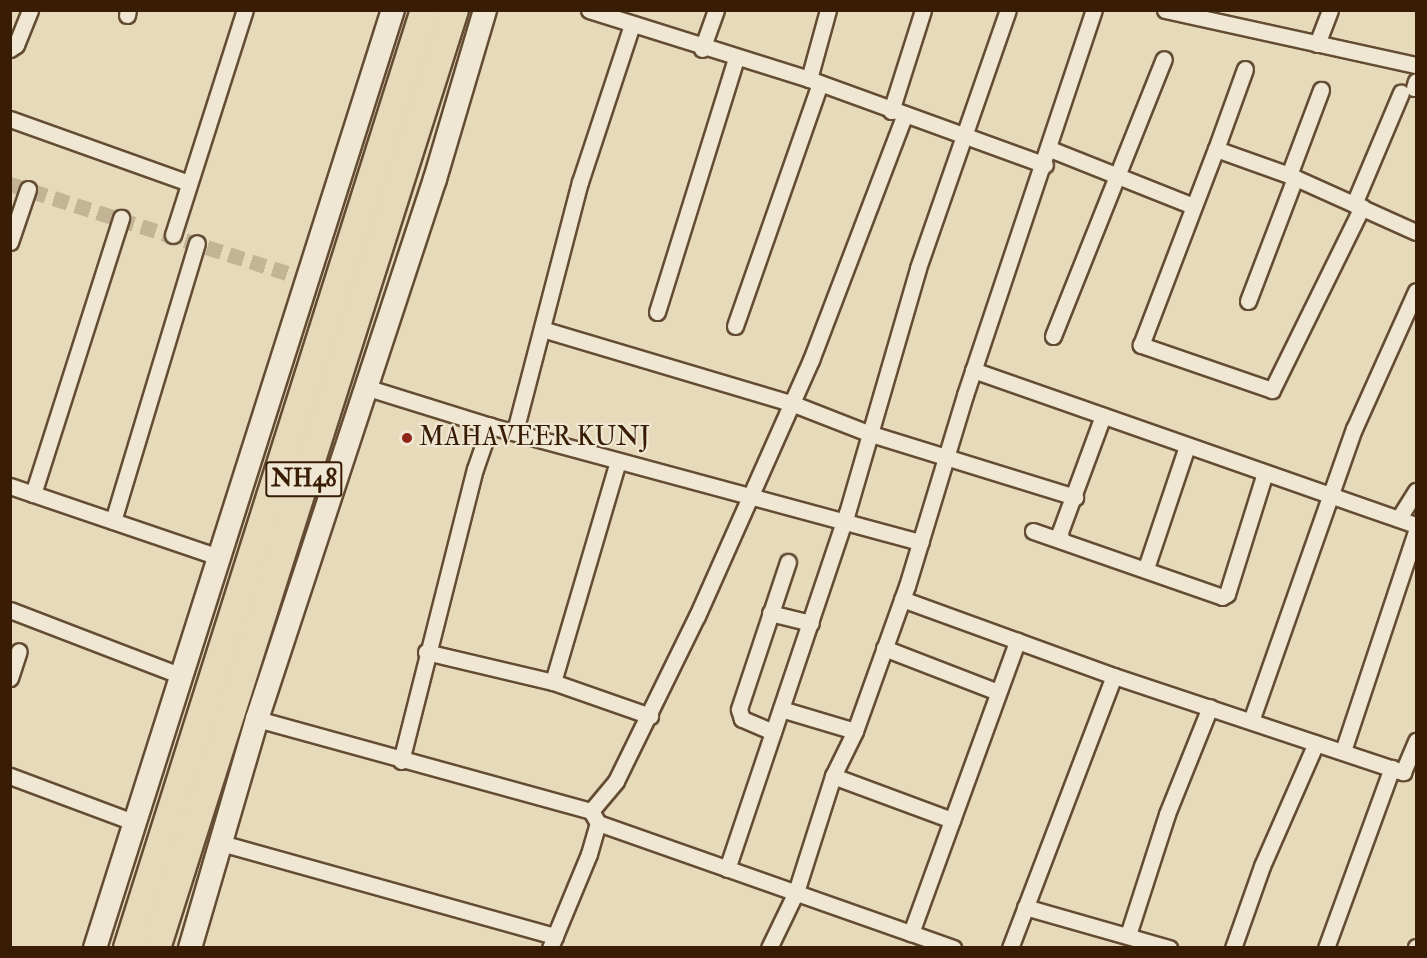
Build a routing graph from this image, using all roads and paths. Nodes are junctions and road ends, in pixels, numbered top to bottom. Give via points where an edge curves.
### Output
1 (30, 10) edge
2 (244, 10) edge
3 (393, 10) edge
4 (425, 10) edge
5 (454, 10) edge
6 (485, 10) edge
7 (716, 10) edge
8 (828, 10) edge
9 (923, 10) edge
10 (1008, 10) edge
11 (1094, 10) edge
12 (1165, 10) edge
13 (1330, 10) edge
14 (594, 11) edge
15 (632, 25) junction
16 (1317, 44) junction
17 (10, 49) edge
18 (702, 49) junction
19 (736, 59) junction
20 (1164, 59) dead end
21 (1416, 65) edge
22 (1245, 69) dead end
23 (815, 81) junction
24 (1411, 87) edge
25 (1321, 90) dead end
26 (897, 113) junction
27 (10, 119) edge
28 (962, 138) junction
29 (1050, 149) junction
30 (1216, 149) junction
31 (1045, 165) junction
32 (1115, 174) junction
33 (1292, 177) junction
34 (189, 183) junction
35 (28, 189) dead end
36 (1193, 206) junction
37 (1358, 206) junction
38 (121, 218) dead end
39 (1416, 232) edge
40 (173, 235) dead end
41 (10, 242) edge
42 (197, 243) dead end
43 (1416, 291) edge
44 (1248, 302) dead end
45 (657, 312) dead end
46 (735, 326) dead end
47 (542, 329) junction
48 (1053, 336) dead end
49 (973, 370) junction
50 (365, 387) junction
51 (791, 403) junction
52 (1103, 416) junction
53 (490, 426) junction
54 (515, 430) junction
55 (868, 433) junction
56 (1187, 446) junction
57 (946, 457) junction
58 (618, 460) junction
59 (1265, 473) junction
60 (10, 486) edge
61 (1416, 491) edge
62 (1332, 493) junction
63 (33, 494) junction
64 (750, 495) junction
65 (1075, 496) junction
66 (1399, 518) junction
67 (113, 521) junction
68 (844, 521) junction
69 (1416, 525) edge
70 (1033, 531) dead end
71 (1416, 531) edge
72 (1061, 540) junction
73 (921, 542) junction
74 (219, 557) junction
75 (788, 562) dead end
76 (1146, 568) junction
77 (902, 599) junction
78 (10, 610) edge
79 (771, 613) junction
80 (811, 623) junction
81 (1017, 641) junction
82 (884, 648) junction
83 (19, 651) dead end
84 (426, 652) junction
85 (182, 676) junction
86 (1114, 676) junction
87 (10, 678) edge
88 (553, 682) junction
89 (998, 692) junction
90 (1210, 707) junction
91 (781, 709) junction
92 (650, 716) junction
93 (256, 719) junction
94 (1251, 721) junction
95 (855, 731) junction
96 (773, 732) junction
97 (1416, 741) edge
98 (1316, 742) junction
99 (1342, 752) junction
100 (401, 761) junction
101 (1392, 768) junction
102 (10, 776) edge
103 (833, 776) junction
104 (594, 817) junction
105 (952, 820) junction
106 (136, 823) junction
107 (221, 843) junction
108 (727, 869) junction
109 (796, 892) junction
110 (1025, 907) junction
111 (912, 933) junction
112 (1128, 935) junction
113 (552, 942) edge
114 (95, 948) edge
115 (128, 948) edge
116 (156, 948) edge
117 (190, 948) edge
118 (769, 948) edge
119 (953, 948) edge
120 (1010, 948) edge
121 (1169, 948) edge
122 (1233, 948) edge
123 (1326, 948) edge

1 - 17 street via 16,45
2 - 34 street
3 - 74 street
4 - 115 highway, NH48
5 - 116 highway, NH48
6 - 50 street via 435,179
7 - 18 street
8 - 23 street
9 - 26 street
10 - 28 street
11 - 29 street
12 - 16 street
13 - 16 street
14 - 15 street
15 - 18 street
15 - 47 street via 580,182
16 - 21 street
18 - 19 street
19 - 23 street
19 - 45 street
20 - 32 street
22 - 30 street
23 - 26 street
23 - 46 street
24 - 37 street
25 - 33 street
26 - 28 street
26 - 51 street
27 - 34 street
28 - 31 street
28 - 55 street
29 - 31 street
29 - 32 street
30 - 33 street
30 - 36 street
31 - 49 street
32 - 36 street
32 - 48 street
33 - 37 street
33 - 44 street
34 - 40 street
35 - 41 street
36 - 37 street via 1141,345 1272,390
37 - 39 street
38 - 63 street
42 - 67 street
43 - 62 street via 1354,429
47 - 51 street
47 - 54 street
49 - 52 street
49 - 57 street
50 - 53 street
50 - 93 street
51 - 55 street
51 - 64 street
52 - 56 street
52 - 65 street
53 - 54 street
53 - 84 street
54 - 58 street
55 - 57 street
55 - 68 street
56 - 59 street
56 - 76 street
57 - 65 street
57 - 73 street
58 - 64 street
58 - 88 street
59 - 62 street
59 - 76 street via 1227,594 1222,597
60 - 63 street
61 - 66 street
62 - 66 street
62 - 94 street
63 - 67 street
64 - 68 street
64 - 92 street
65 - 72 street via 1060,532
66 - 69 street
67 - 74 street
68 - 73 street
68 - 80 street
70 - 72 street
71 - 99 street
72 - 76 street
73 - 77 street
74 - 85 street
75 - 79 street
77 - 81 street
77 - 82 street
78 - 85 street
79 - 80 street
79 - 96 street via 739,714
80 - 91 street
81 - 86 street
81 - 89 street
82 - 89 street
82 - 95 street
83 - 87 street
84 - 88 street
84 - 100 street
85 - 106 street
86 - 90 street
86 - 110 street
88 - 92 street
89 - 105 street
90 - 94 street
90 - 112 street via 1167,814
91 - 95 street
91 - 96 street
92 - 104 street
93 - 100 street
93 - 107 street
94 - 98 street
95 - 103 street
96 - 108 street
97 - 101 street via 1403,772
98 - 99 street
98 - 122 street via 1262,866
99 - 101 street
100 - 104 street
101 - 123 street
102 - 106 street
103 - 105 street
103 - 109 street
104 - 108 street
104 - 113 street
105 - 111 street
106 - 114 street
107 - 113 street
107 - 117 street
108 - 109 street
109 - 111 street
109 - 118 street
110 - 112 street
110 - 120 street
111 - 119 street
112 - 121 street

